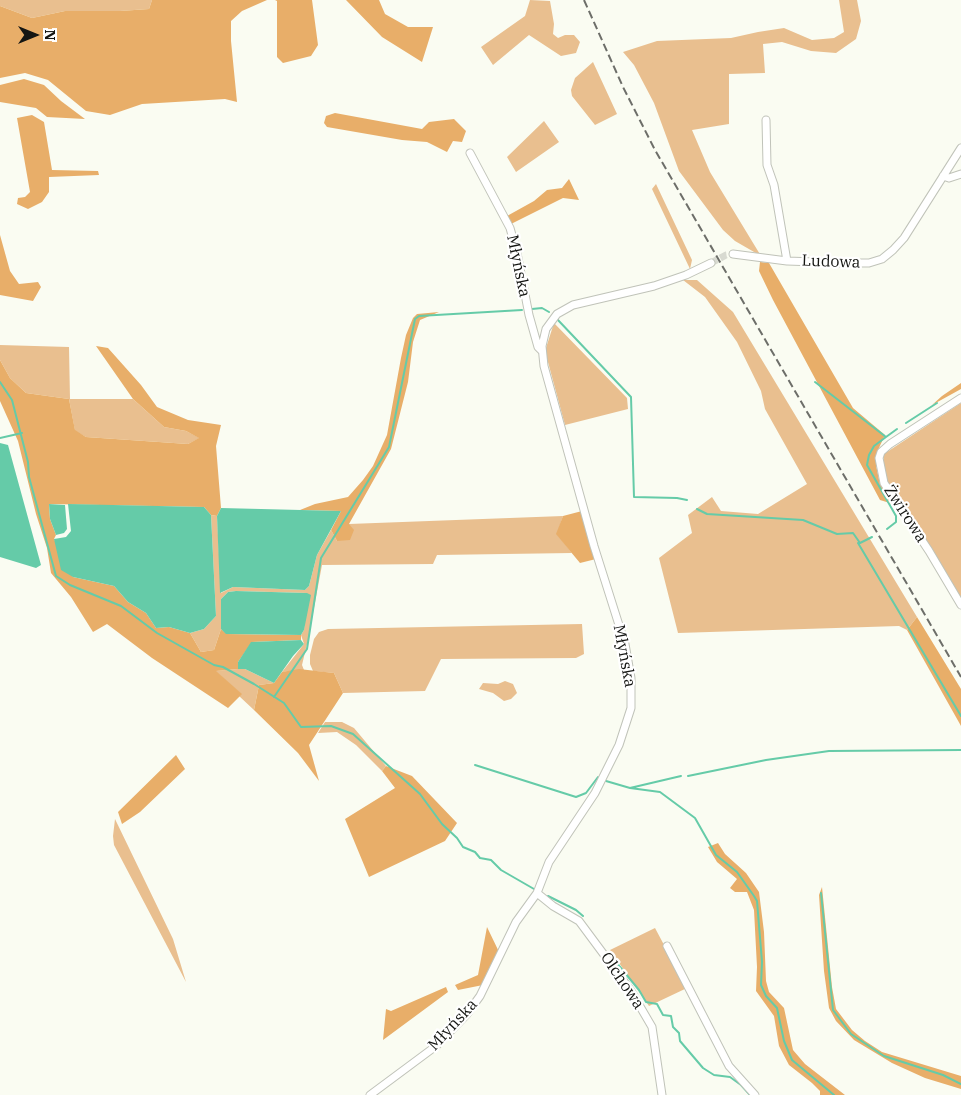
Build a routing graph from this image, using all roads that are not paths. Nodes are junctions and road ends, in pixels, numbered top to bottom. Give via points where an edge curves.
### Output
1 (766, 120) dead end
2 (961, 148) edge
3 (470, 153) dead end
4 (961, 174) edge
5 (943, 176) junction
6 (733, 254) tunnel mouth
7 (787, 261) junction
8 (711, 263) tunnel mouth
9 (542, 352) junction
10 (961, 398) edge
11 (961, 605) edge
12 (537, 893) junction
13 (667, 946) dead end
14 (370, 1095) edge
15 (662, 1095) edge
16 (755, 1095) edge

1 - 7 street via 767,165 774,185
2 - 5 street, Ludowa
3 - 9 street, Młyńska via 510,228 529,315
4 - 5 street via 949,178
5 - 7 street, Ludowa via 899,244 882,259 869,263
6 - 7 street, Ludowa
8 - 9 street via 654,286 584,302 561,311 548,324
9 - 12 street, Młyńska via 625,644 631,678 631,708 619,745 595,793 549,862
10 - 11 street, Żwirowa via 890,444 879,458 884,483
12 - 14 street, Młyńska via 516,922 480,996 467,1014 436,1046
12 - 15 street, Olchowa via 579,921 631,990 652,1028
13 - 16 street via 728,1066

